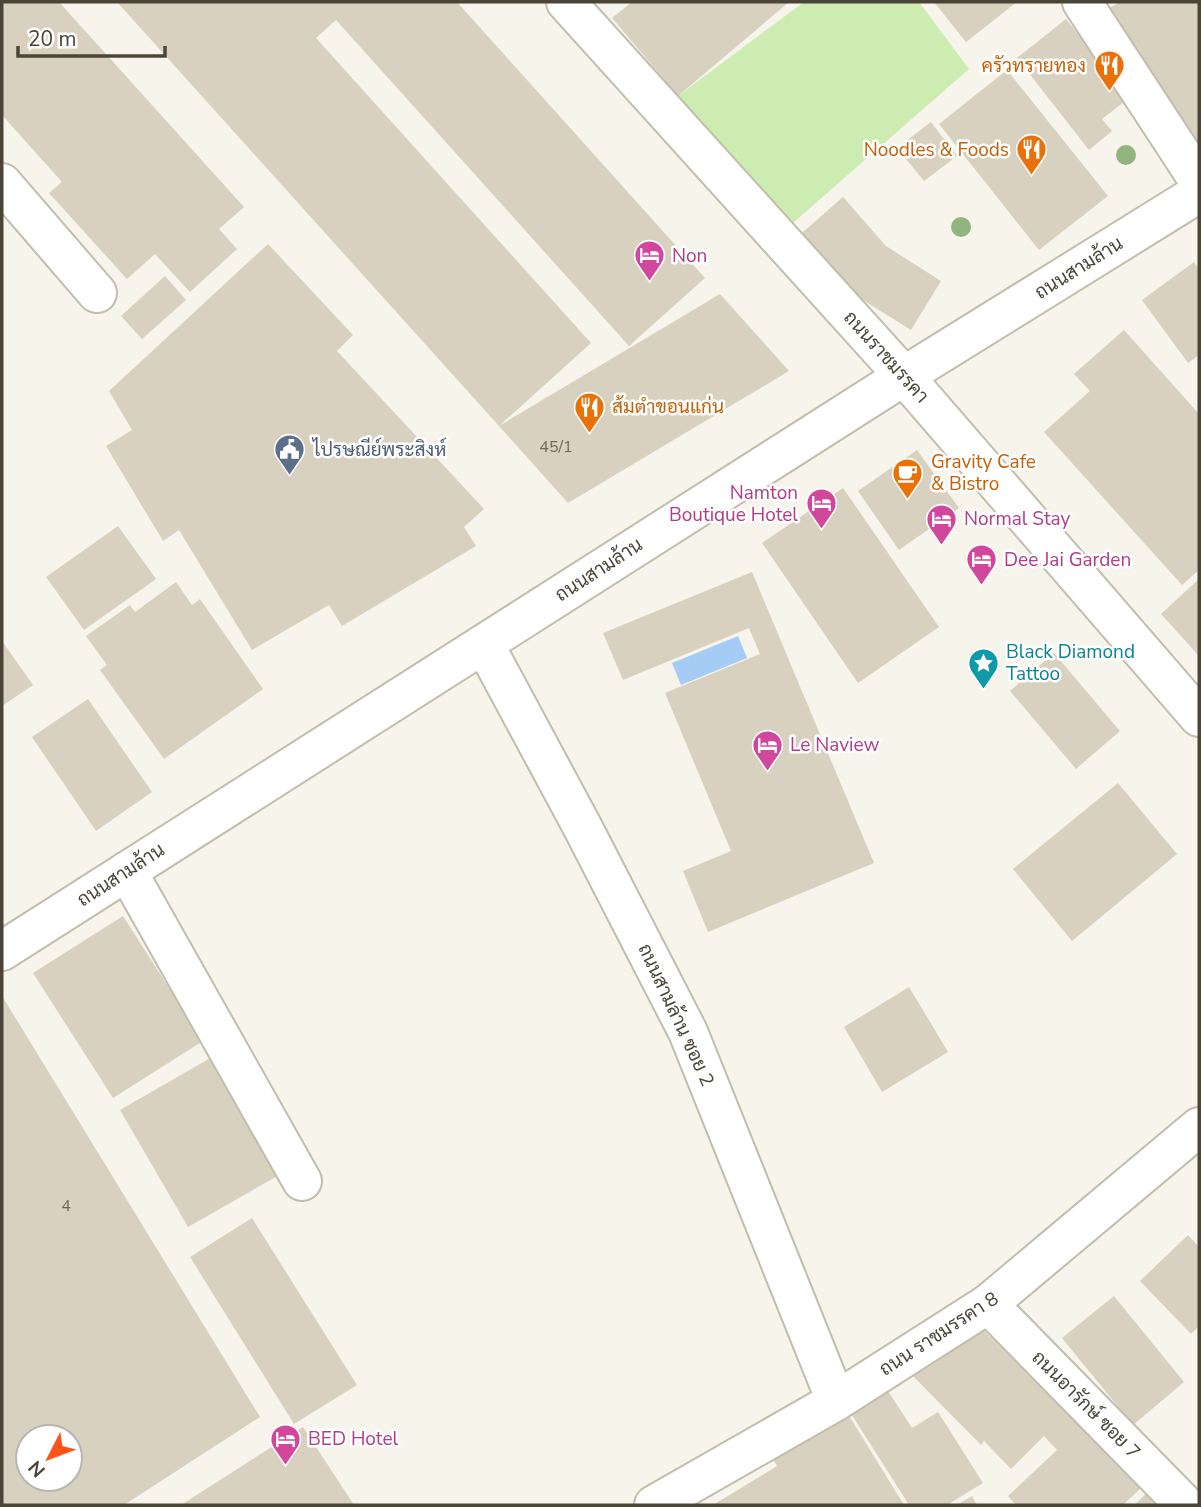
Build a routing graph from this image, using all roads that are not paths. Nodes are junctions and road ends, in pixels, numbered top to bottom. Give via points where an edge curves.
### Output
1 (566, 2) edge
2 (1082, 2) edge
3 (1199, 181) edge
4 (2, 183) edge
5 (1199, 193) edge
6 (97, 293) dead end
7 (904, 376) junction
8 (484, 644) junction
9 (1199, 717) edge
10 (127, 871) junction
11 (2, 951) edge
12 (1199, 1127) edge
13 (302, 1181) dead end
14 (988, 1304) junction
15 (836, 1401) junction
16 (654, 1505) edge
17 (1185, 1505) edge

1 - 7 street, ถนนราชมรรคา
2 - 3 street
4 - 6 street
5 - 7 street, ถนนสามล้าน
7 - 8 street, ถนนสามล้าน
7 - 9 street, ถนนราชมรรคา
8 - 10 street, ถนนสามล้าน
8 - 15 street, ถนนสามล้าน ซอย 2 via 688,1032
10 - 11 street, ถนนสามล้าน
10 - 13 street
12 - 14 street, ถนน ราชมรรคา 8
14 - 15 street, ถนน ราชมรรคา 8
14 - 17 street, ถนนอารักษ์ ซอย 7
15 - 16 street, ถนน ราชมรรคา 8

